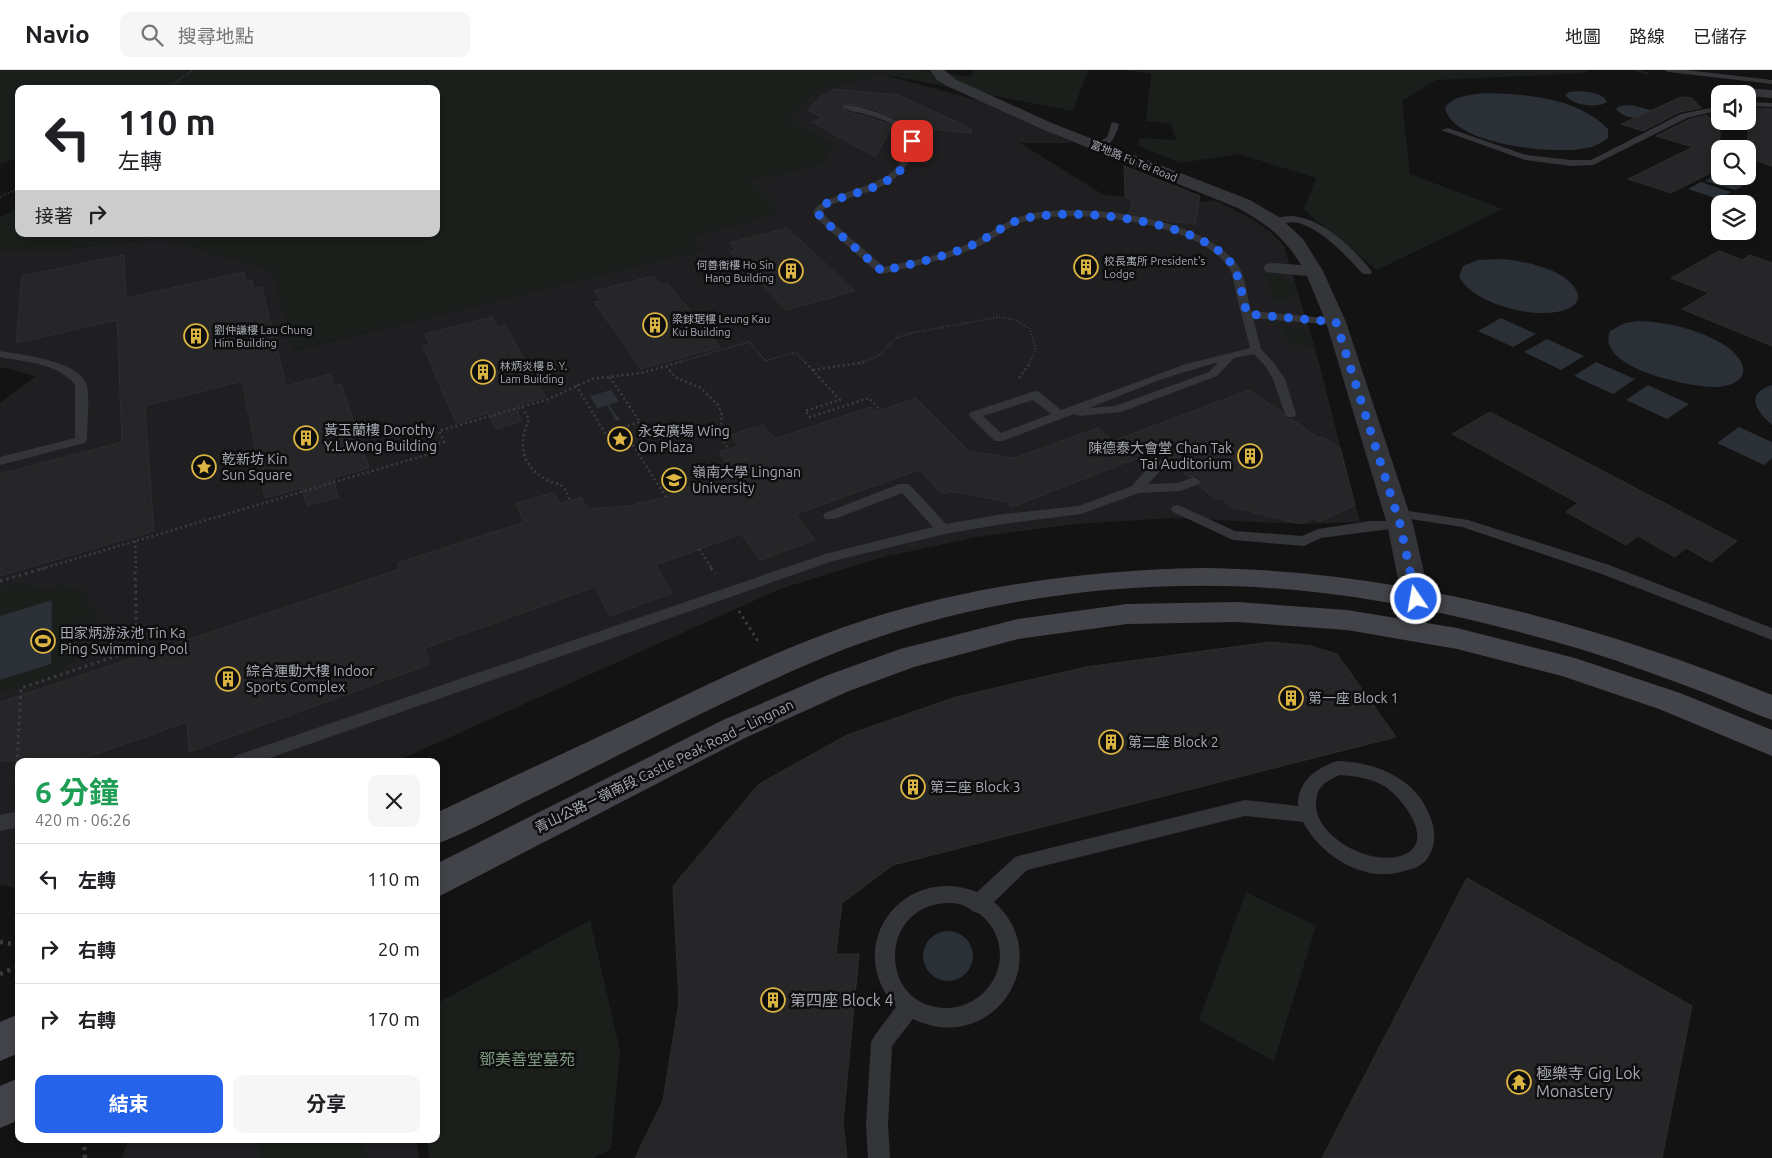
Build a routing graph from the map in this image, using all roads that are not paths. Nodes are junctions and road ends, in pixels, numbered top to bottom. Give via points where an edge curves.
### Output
1 (938, 70) edge
2 (1668, 70) edge
3 (1693, 70) edge
4 (1772, 82) edge
5 (1720, 83) junction
6 (1772, 94) edge
7 (1756, 104) edge
8 (1772, 105) edge
9 (847, 107) dead end
10 (1711, 110) edge
11 (1115, 124) dead end
12 (1445, 130) dead end
13 (1098, 147) junction
14 (1273, 221) junction
15 (1272, 268) dead end
16 (1314, 271) junction
17 (1367, 272) dead end
18 (1247, 314) junction
19 (1336, 322) junction
20 (1256, 350) junction
21 (0, 354) edge
22 (1232, 354) junction
23 (1065, 414) junction
24 (1290, 414) dead end
25 (0, 462) edge
26 (1170, 462) dead end
27 (1194, 481) dead end
28 (1138, 489) junction
29 (1178, 510) dead end
30 (830, 516) dead end
31 (1398, 518) junction
32 (942, 529) junction
33 (1416, 599) junction
34 (1772, 634) edge
35 (1772, 708) edge
36 (1772, 743) edge
37 (250, 758) edge
38 (1308, 815) junction
39 (15, 820) edge
40 (0, 823) edge
41 (440, 827) edge
42 (440, 880) edge
43 (978, 904) junction
44 (910, 1006) junction
45 (15, 1034) edge
46 (0, 1042) edge
47 (15, 1100) edge
48 (0, 1108) edge
49 (879, 1158) edge

1 - 13 street, 富地路 Fu Tei Road via 952,83
2 - 5 lane
3 - 5 lane
4 - 5 lane
5 - 6 street
7 - 8 lane
9 - 18 lane via 894,122 907,131 912,141 902,169 893,178 830,202 818,213 882,271 969,247 999,228 1020,220 1059,213 1102,215 1169,228 1196,238 1219,252 1234,267
10 - 12 lane via 1684,116 1593,162 1571,163 1525,157
11 - 13 lane via 1111,138
13 - 14 street, 富地路 Fu Tei Road via 1244,204
14 - 16 street, 富地路 Fu Tei Road via 1298,243
14 - 17 lane via 1288,218 1304,222 1347,250
15 - 16 street
16 - 19 street, 富地路 Fu Tei Road
18 - 19 lane
18 - 20 lane
19 - 31 street, 富地路 Fu Tei Road
20 - 22 lane
20 - 24 lane via 1281,379
21 - 25 lane via 72,373 81,384 81,440
22 - 23 lane via 1102,397
22 - 23 lane via 1212,374 1117,409
23 - 23 lane via 999,438 975,416 1035,395
26 - 28 lane via 1156,467
27 - 28 lane via 1180,487
28 - 32 lane via 1081,510
29 - 31 lane via 1233,535 1304,541 1318,534
30 - 32 lane via 904,487
31 - 33 street, 富地路 Fu Tei Road
31 - 34 lane via 1463,523 1604,569
32 - 37 lane via 869,546 772,575
33 - 35 main road via 1586,639 1714,683
33 - 41 main road via 1315,582 1162,578 1026,592 947,608 839,640 788,662
36 - 42 main road, 青山公路－嶺南段 Castle Peak Road – Lingnan via 1658,696 1587,673 1391,625 1269,612 1151,612 1088,618 1030,626 971,640 858,675 732,730
38 - 38 lane via 1306,798 1311,784 1322,774 1337,768 1356,768 1396,784 1411,798 1422,815 1425,845 1416,857 1403,865 1386,868 1366,865 1347,858 1330,845 1316,831
38 - 43 lane via 1245,808 1022,863
39 - 40 lane
43 - 44 lane via 958,896 938,894 917,900 901,911 889,928 883,948 884,969 894,989
43 - 44 lane via 994,917 1010,952 1009,972 1002,990 988,1005 970,1015 950,1018 929,1015
44 - 49 lane via 882,1042 877,1125
45 - 46 main road
47 - 48 main road

